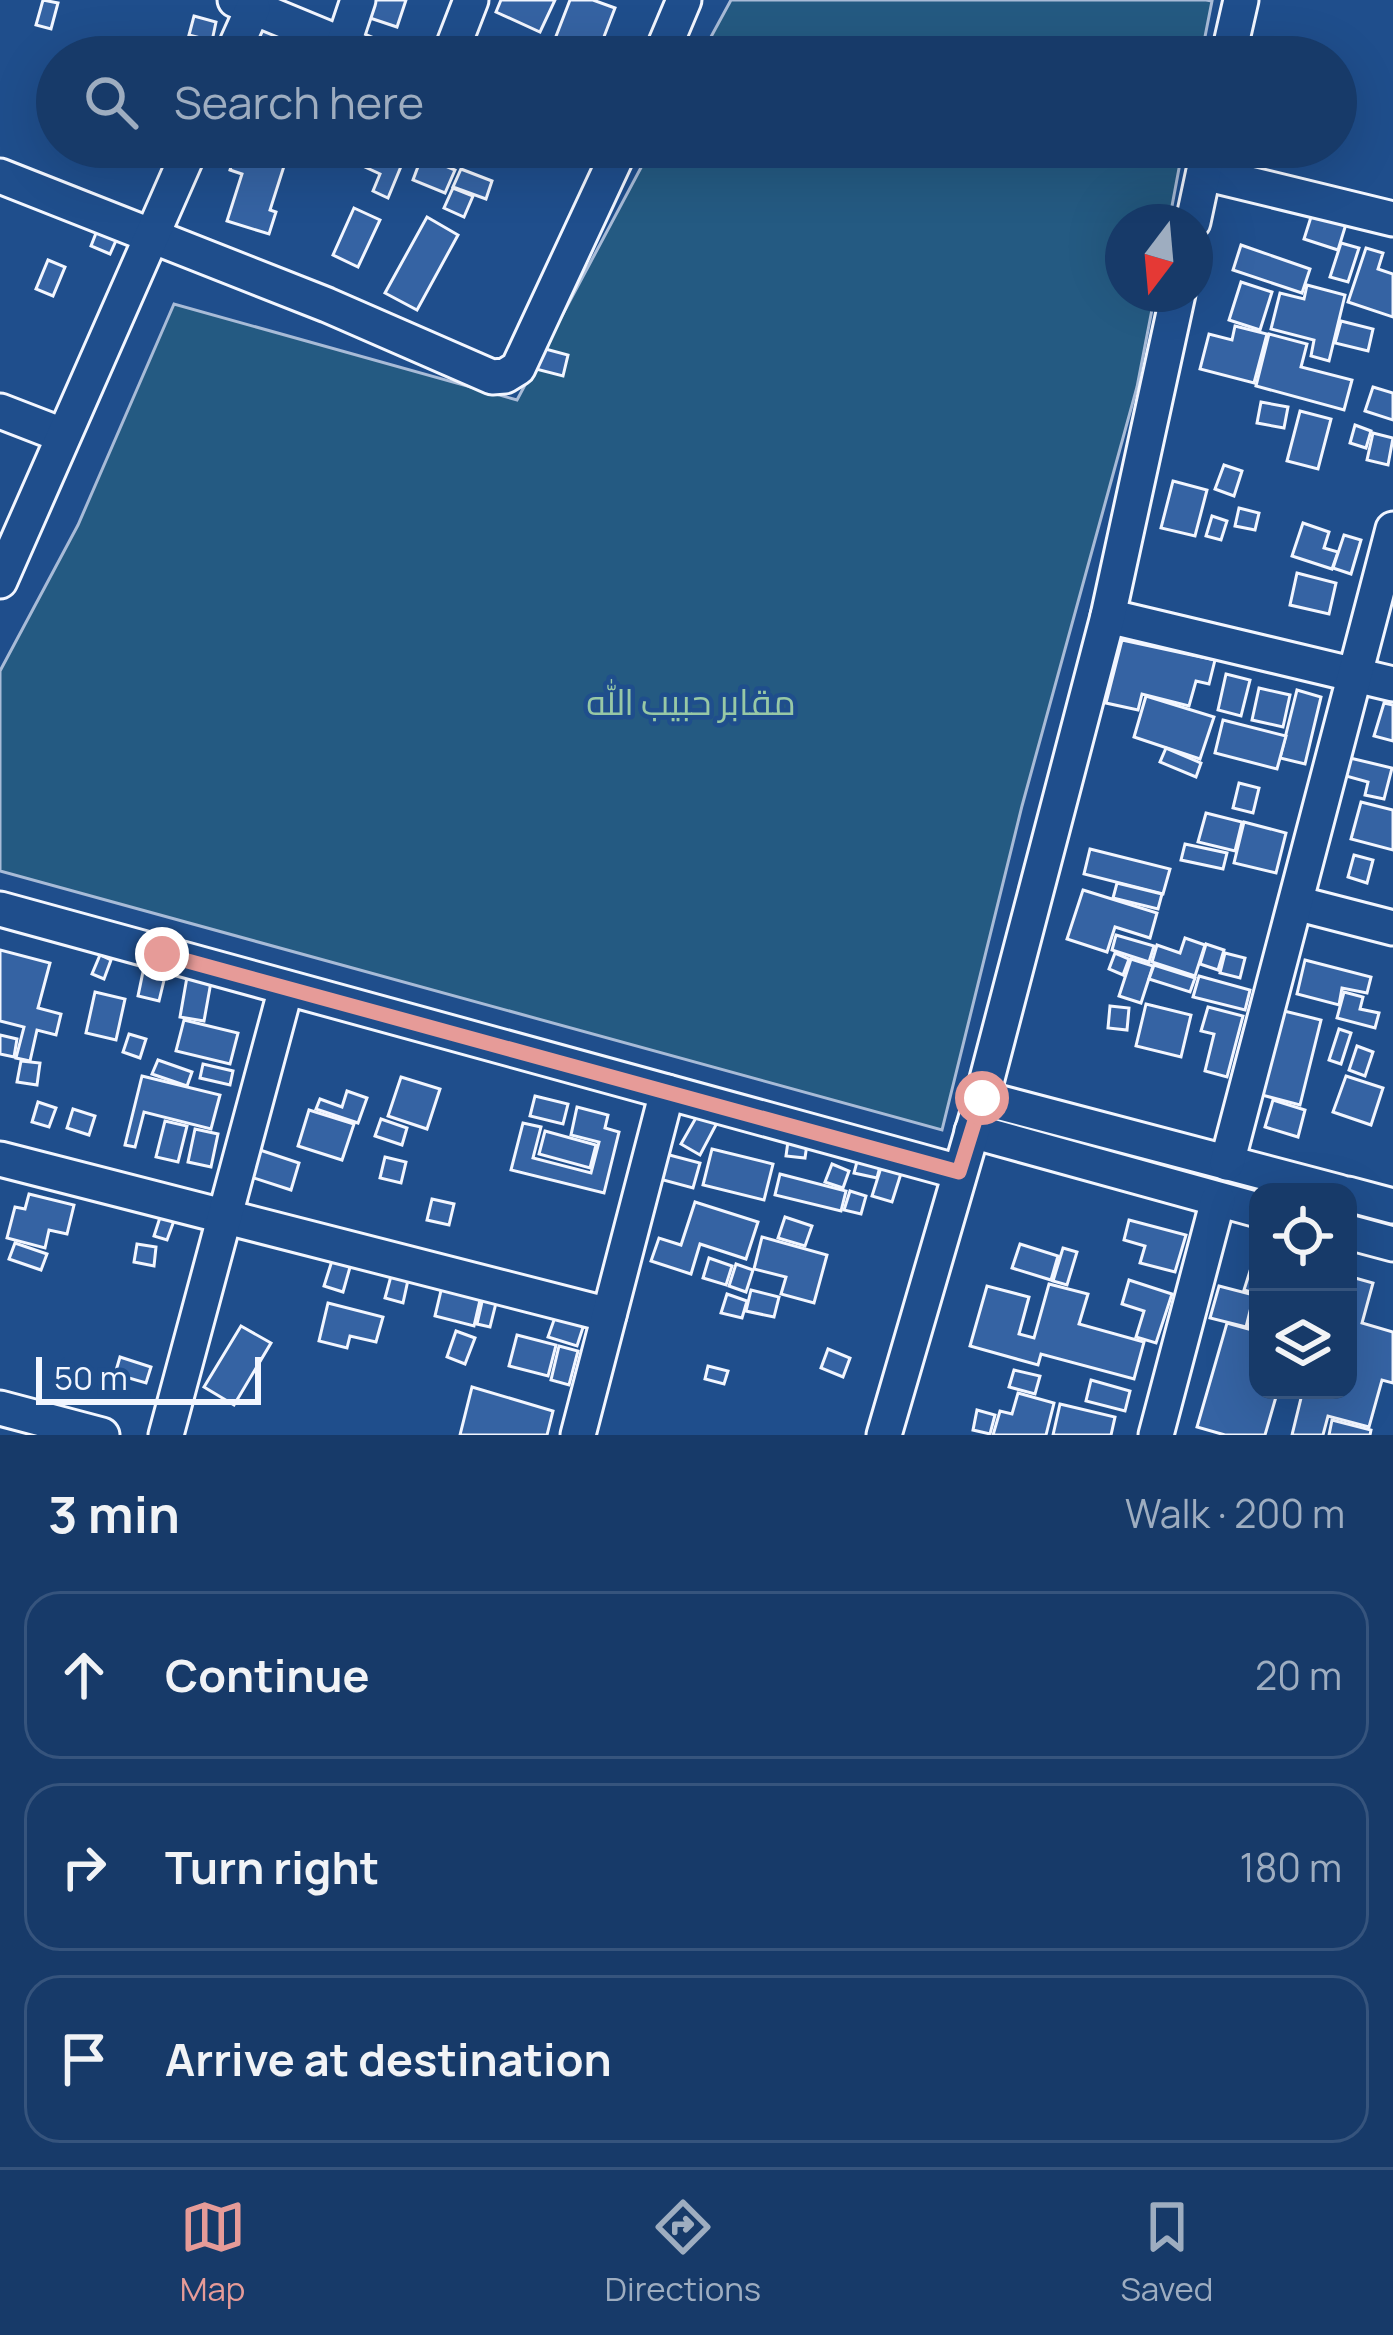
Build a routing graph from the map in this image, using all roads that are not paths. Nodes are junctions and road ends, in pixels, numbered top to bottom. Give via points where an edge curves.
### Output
1 (358, 0) edge
2 (471, 0) edge
3 (684, 0) edge
4 (1240, 0) edge
5 (244, 4) edge
6 (236, 36) edge
7 (322, 36) edge
8 (358, 36) edge
9 (457, 36) edge
10 (669, 36) edge
11 (1232, 36) edge
12 (182, 168) edge
13 (601, 168) edge
14 (1205, 168) edge
15 (1232, 168) edge
16 (0, 176) edge
17 (1197, 204) edge
18 (1393, 219) edge
19 (152, 234) junction
20 (1174, 312) edge
21 (0, 411) edge
22 (62, 434) junction
23 (1393, 529) edge
24 (0, 580) edge
25 (1108, 616) junction
26 (1355, 673) junction
27 (1393, 684) edge
28 (1296, 903) junction
29 (0, 909) edge
30 (1393, 928) edge
31 (286, 988) junction
32 (667, 1092) junction
33 (977, 1114) junction
34 (0, 1160) edge
35 (1227, 1163) junction
36 (959, 1172) junction
37 (1304, 1183) edge
38 (1357, 1196) edge
39 (1218, 1200) junction
40 (1393, 1206) edge
41 (1249, 1208) edge
42 (225, 1217) junction
43 (1357, 1234) edge
44 (1393, 1244) edge
45 (609, 1315) junction
46 (0, 1408) edge
47 (102, 1435) edge
48 (166, 1435) edge
49 (578, 1435) edge
50 (884, 1435) edge
51 (1156, 1435) edge

1 - 8 street
2 - 9 street
3 - 10 street
4 - 11 street
5 - 6 street
5 - 7 street
12 - 19 street
13 - 19 street via 518,368 505,376
14 - 17 street
15 - 18 street
16 - 19 street
19 - 22 street
20 - 25 street
21 - 22 street
22 - 24 street
23 - 26 street
25 - 26 street
25 - 33 street
26 - 27 street
26 - 28 street
28 - 30 street
28 - 35 street
29 - 31 street
31 - 32 street
31 - 42 street
32 - 36 street
32 - 45 street
33 - 35 street
33 - 36 street
33 - 39 street
34 - 42 street
35 - 37 street
36 - 50 street
38 - 40 street
39 - 41 street
39 - 51 street
42 - 45 street
42 - 48 street
43 - 44 street
45 - 49 street
46 - 47 street

